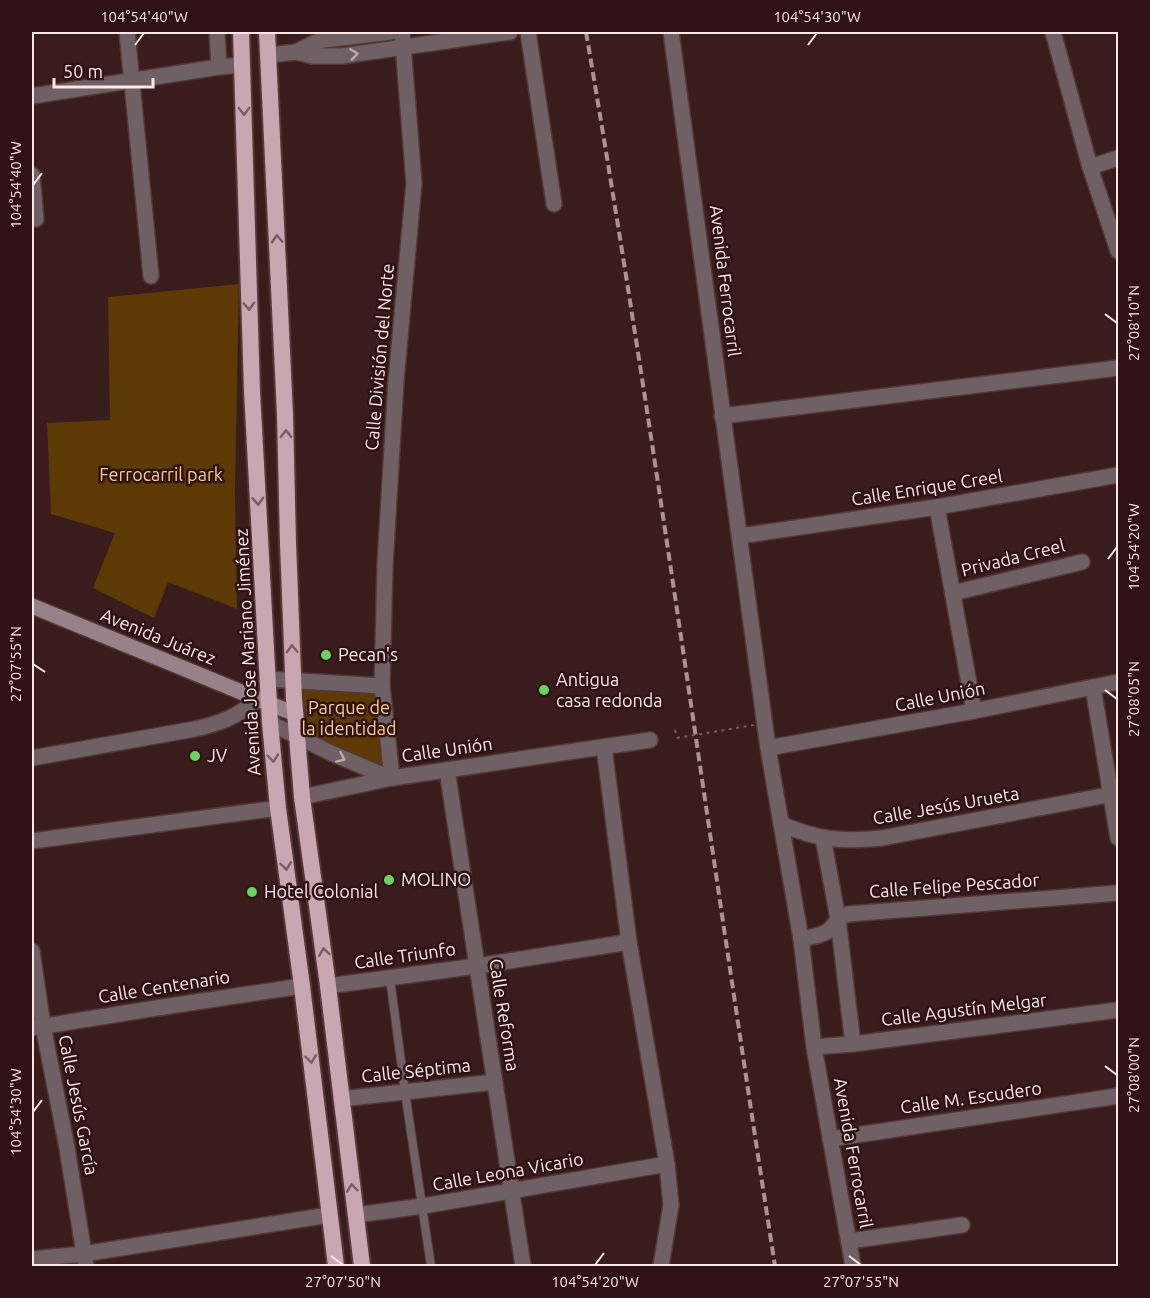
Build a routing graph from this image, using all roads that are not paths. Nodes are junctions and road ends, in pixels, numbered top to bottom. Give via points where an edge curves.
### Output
1 (127, 32) edge
2 (217, 32) edge
3 (242, 32) edge
4 (267, 32) edge
5 (392, 32) edge
6 (402, 32) edge
7 (510, 32) edge
8 (528, 32) edge
9 (671, 32) edge
10 (1053, 32) edge
11 (403, 48) junction
12 (296, 52) junction
13 (268, 55) junction
14 (243, 64) junction
15 (219, 67) junction
16 (131, 80) junction
17 (32, 96) edge
18 (1119, 158) edge
19 (1090, 167) junction
20 (32, 175) edge
21 (554, 204) dead end
22 (36, 219) dead end
23 (1119, 251) edge
24 (150, 276) dead end
25 (1119, 368) edge
26 (722, 416) junction
27 (1119, 475) edge
28 (937, 507) junction
29 (740, 536) junction
30 (1082, 562) dead end
31 (953, 593) junction
32 (32, 606) edge
33 (268, 679) junction
34 (294, 679) junction
35 (1119, 682) edge
36 (382, 686) junction
37 (1093, 687) junction
38 (264, 702) junction
39 (974, 711) junction
40 (296, 714) junction
41 (270, 723) junction
42 (297, 736) junction
43 (650, 740) dead end
44 (604, 747) junction
45 (768, 748) junction
46 (32, 758) edge
47 (447, 770) junction
48 (391, 778) junction
49 (1114, 794) edge
50 (302, 797) junction
51 (278, 808) junction
52 (781, 824) junction
53 (823, 838) junction
54 (1119, 838) edge
55 (32, 841) edge
56 (1119, 893) edge
57 (838, 919) junction
58 (801, 939) junction
59 (629, 942) junction
60 (32, 951) edge
61 (477, 966) junction
62 (390, 978) junction
63 (302, 986) junction
64 (328, 986) junction
65 (1119, 1010) edge
66 (37, 1027) edge
67 (853, 1044) junction
68 (814, 1047) junction
69 (495, 1082) junction
70 (405, 1092) junction
71 (1119, 1096) edge
72 (341, 1099) junction
73 (830, 1139) junction
74 (667, 1164) junction
75 (512, 1191) junction
76 (423, 1206) junction
77 (329, 1215) junction
78 (356, 1215) junction
79 (962, 1225) dead end
80 (849, 1241) junction
81 (32, 1259) edge
82 (85, 1260) edge
83 (336, 1266) edge
84 (362, 1266) edge
85 (431, 1266) edge
86 (523, 1266) edge
87 (661, 1266) edge
88 (853, 1266) edge

1 - 16 street
2 - 15 street
3 - 14 highway, Avenida Jose Mariano Jiménez
4 - 13 highway
5 - 12 street via 324,40
6 - 11 street, Calle División del Norte
7 - 11 street
8 - 21 street
9 - 26 street, Avenida Ferrocarril
10 - 19 street
12 -> 11 street via 329,57
11 - 36 street, Calle División del Norte via 414,183 394,404
12 - 13 street
34 -> 13 highway
14 - 15 street
14 -> 33 highway, Avenida Jose Mariano Jiménez via 252,392
15 - 16 street
16 - 17 street
16 - 24 street
18 - 19 street
19 - 23 street
20 - 22 street
25 - 26 street
26 - 29 street, Avenida Ferrocarril
27 - 28 street, Calle Enrique Creel
28 - 29 street, Calle Enrique Creel
28 - 31 street, Privada Creel
29 - 45 street, Avenida Ferrocarril
30 - 31 street, Privada Creel
31 - 39 street, Privada Creel
32 - 38 main road, Avenida Juárez
33 - 34 street
33 - 38 highway, Avenida Jose Mariano Jiménez
34 - 36 street
34 - 40 highway
35 - 37 street, Calle Unión
36 - 48 street, Calle Unión
37 - 39 street, Calle Unión
37 - 49 street
38 - 40 main road
38 - 41 highway, Avenida Jose Mariano Jiménez
38 - 46 street via 217,724
39 - 45 street, Calle Unión
40 - 42 highway
41 - 42 street, Calle Unión
41 -> 51 highway, Avenida Jose Mariano Jiménez
42 -> 48 street, Calle Unión
42 - 50 highway
43 - 44 street, Calle Unión
44 - 47 street, Calle Unión
44 - 59 street
45 - 52 street, Avenida Ferrocarril
47 - 48 street, Calle Unión
47 - 61 street, Calle Reforma
48 - 50 street, Calle Unión
49 - 53 street, Calle Jesús Urueta via 882,838
49 - 54 street
64 -> 50 highway
51 - 55 street
51 -> 63 highway, Avenida Jose Mariano Jiménez
52 - 53 street, Calle Jesús Urueta
52 - 58 street, Avenida Ferrocarril
53 - 57 street
56 - 57 street, Calle Felipe Pescador via 848,914
57 - 58 street, Calle Felipe Pescador via 825,933
57 - 67 street
58 - 68 street, Avenida Ferrocarril
59 - 61 street, Calle Triunfo
59 - 74 street
60 - 66 street, Calle Jesús García
61 - 62 street, Calle Triunfo
61 - 69 street, Calle Reforma
62 - 64 street, Calle Triunfo
62 - 70 lane
63 - 66 street, Calle Centenario
63 -> 77 highway, Avenida Jose Mariano Jiménez
64 - 72 highway
65 - 67 street, Calle Agustín Melgar
66 - 82 street, Calle Jesús García via 67,1149
67 - 68 street, Calle Agustín Melgar
68 - 73 street, Avenida Ferrocarril
69 - 70 street, Calle Séptima
69 - 75 street, Calle Reforma
70 - 72 street, Calle Séptima
70 - 76 lane
71 - 73 street, Calle M. Escudero
78 -> 72 highway
73 - 80 street, Avenida Ferrocarril
74 - 75 street, Calle Leona Vicario
74 - 87 street via 671,1205
75 - 76 street, Calle Leona Vicario
75 - 86 street, Calle Reforma
76 - 78 street, Calle Leona Vicario
76 - 85 lane
77 - 82 street
77 - 83 highway, Avenida Jose Mariano Jiménez
78 - 84 highway
79 - 80 street
80 - 88 street, Avenida Ferrocarril
81 - 82 street

